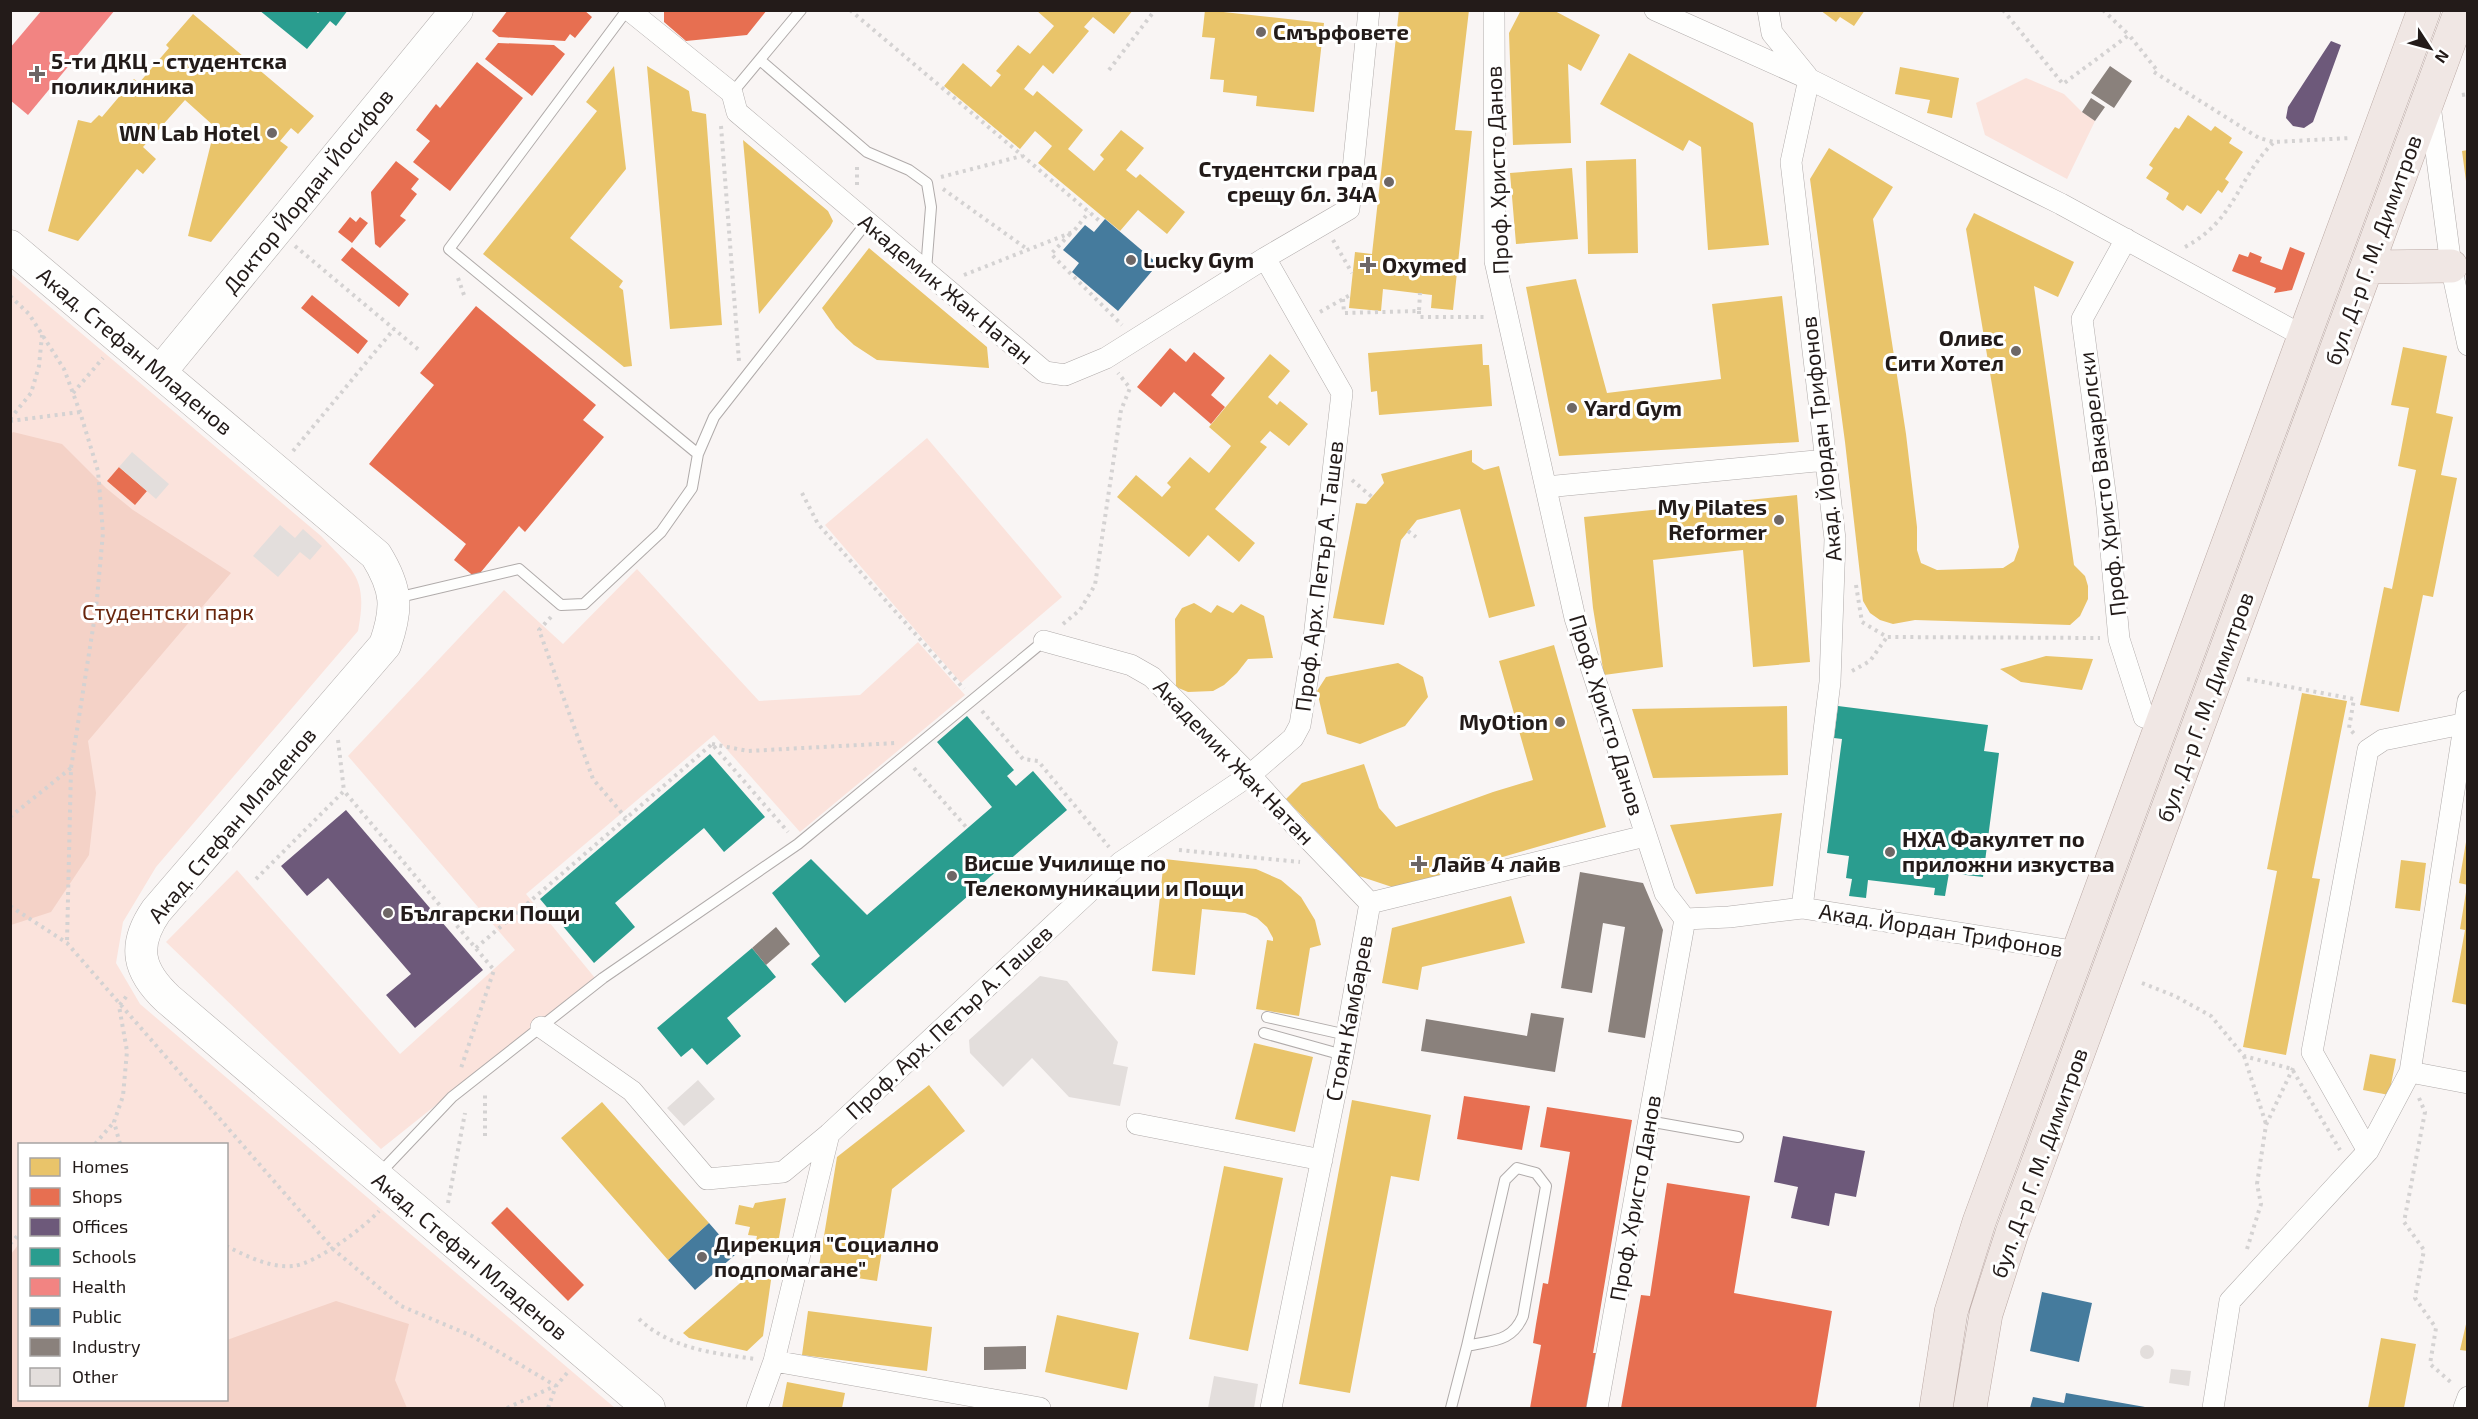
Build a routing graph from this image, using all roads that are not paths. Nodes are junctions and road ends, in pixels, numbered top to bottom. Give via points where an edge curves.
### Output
1 (457, 10) edge
2 (628, 10) edge
3 (801, 10) edge
4 (1369, 10) edge
5 (1494, 10) edge
6 (1656, 10) edge
7 (1768, 10) edge
8 (2424, 10) edge
9 (2461, 19) edge
10 (760, 60) junction
11 (1809, 79) junction
12 (725, 87) junction
13 (2429, 99) junction
14 (867, 222) junction
15 (2126, 239) junction
16 (10, 246) edge
17 (1265, 258) junction
18 (2451, 266) junction
19 (2367, 267) junction
20 (934, 277) junction
21 (2304, 336) junction
22 (2468, 345) edge
23 (160, 371) junction
24 (698, 454) junction
25 (1826, 460) junction
26 (1546, 487) junction
27 (394, 599) junction
28 (1044, 641) joint
29 (2468, 701) edge
30 (2163, 723) junction
31 (2462, 724) junction
32 (1250, 775) junction
33 (1645, 836) junction
34 (1370, 903) junction
35 (1802, 908) junction
36 (1685, 919) junction
37 (2079, 952) junction
38 (1267, 1017) dead end
39 (541, 1027) junction
40 (1264, 1033) dead end
41 (1345, 1045) junction
42 (2410, 1072) junction
43 (2468, 1083) edge
44 (1648, 1121) junction
45 (1137, 1124) dead end
46 (829, 1134) junction
47 (1738, 1137) dead end
48 (2368, 1151) junction
49 (1322, 1160) junction
50 (386, 1184) junction
51 (1467, 1346) junction
52 (774, 1361) junction
53 (649, 1408) edge
54 (757, 1408) edge
55 (1040, 1408) edge
56 (1270, 1408) edge
57 (1451, 1408) edge
58 (1597, 1408) edge
59 (1936, 1408) edge
60 (1970, 1408) edge
61 (2213, 1408) edge

1 - 23 street, Доктор Йордан Йосифов
2 - 12 street, Академик Жак Натан
2 - 24 lane via 449,249
3 - 10 lane
4 - 17 street, Академик Жак Натан via 1349,209
5 - 26 street, Проф. Христо Данов via 1495,261
6 - 11 street
7 - 11 street via 1772,33
8 - 21 main road, бул. Д-р Г. М. Димитров
9 - 13 main road, бул. Д-р Г. М. Димитров
10 - 12 lane
10 - 20 lane via 867,152 909,170 927,183
11 - 15 street
11 - 25 street, Акад. Йордан Трифонов via 1791,162
12 - 14 street, Академик Жак Натан via 737,112
13 - 18 street
13 - 19 main road, бул. Д-р Г. М. Димитров
14 - 20 street, Академик Жак Натан
14 - 24 lane via 714,417
15 - 21 street
15 - 30 street, Проф. Христо Вакарелски via 2082,319 2107,507 2119,639 2144,717
16 - 23 street, Акад. Стефан Младенов
17 - 20 street, Академик Жак Натан via 1106,358 1065,375 1045,372
17 - 32 street, Проф. Арх. Петър А. Ташев via 1342,393 1317,615 1300,725 1293,738
18 - 19 main road
18 - 22 street
19 - 60 main road, бул. Д-р Г. М. Димитров via 2012,1233 1986,1314
21 - 30 main road, бул. Д-р Г. М. Димитров
23 - 27 street, Акад. Стефан Младенов via 376,555 389,575
24 - 27 lane via 692,488 661,532 584,604 561,605 519,569
25 - 26 street
25 - 35 street, Акад. Йордан Трифонов via 1835,539 1830,682
26 - 33 street, Проф. Христо Данов via 1575,618
27 - 50 street, Акад. Стефан Младенов via 393,623 385,645 156,911 146,925 141,943 145,970 154,986
28 - 32 street, Академик Жак Натан via 1131,665 1152,677
28 - 39 lane via 798,844 603,978
29 - 31 street
30 - 37 main road, бул. Д-р Г. М. Димитров
31 - 42 street
31 - 48 street via 2383,740 2368,750 2312,1052
32 - 34 street, Академик Жак Натан
32 - 46 street, Проф. Арх. Петър А. Ташев via 1121,862
33 - 34 street, Стоян Камбарев
33 - 36 street, Проф. Христо Данов via 1665,893
34 - 41 street, Стоян Камбарев
35 - 36 street, Акад. Йордан Трифонов
35 - 37 street, Акад. Йордан Трифонов
36 - 44 street, Проф. Христо Данов
37 - 59 main road, бул. Д-р Г. М. Димитров via 1979,1222 1951,1312
38 - 41 lane
39 - 46 street via 632,1091 707,1179 783,1172
39 - 50 lane via 452,1097
40 - 41 lane
41 - 49 street, Стоян Камбарев
42 - 43 street
42 - 48 street
44 - 47 lane
44 - 58 street, Проф. Христо Данов
45 - 49 street
46 - 52 street, Проф. Арх. Петър А. Ташев
48 - 61 street via 2230,1301
49 - 56 street, Стоян Камбарев
50 - 53 street, Акад. Стефан Младенов
51 - 51 lane via 1509,1337 1518,1329 1546,1186 1536,1173 1517,1168 1505,1180
51 - 57 lane
52 - 54 street, Проф. Арх. Петър А. Ташев
52 - 55 street

